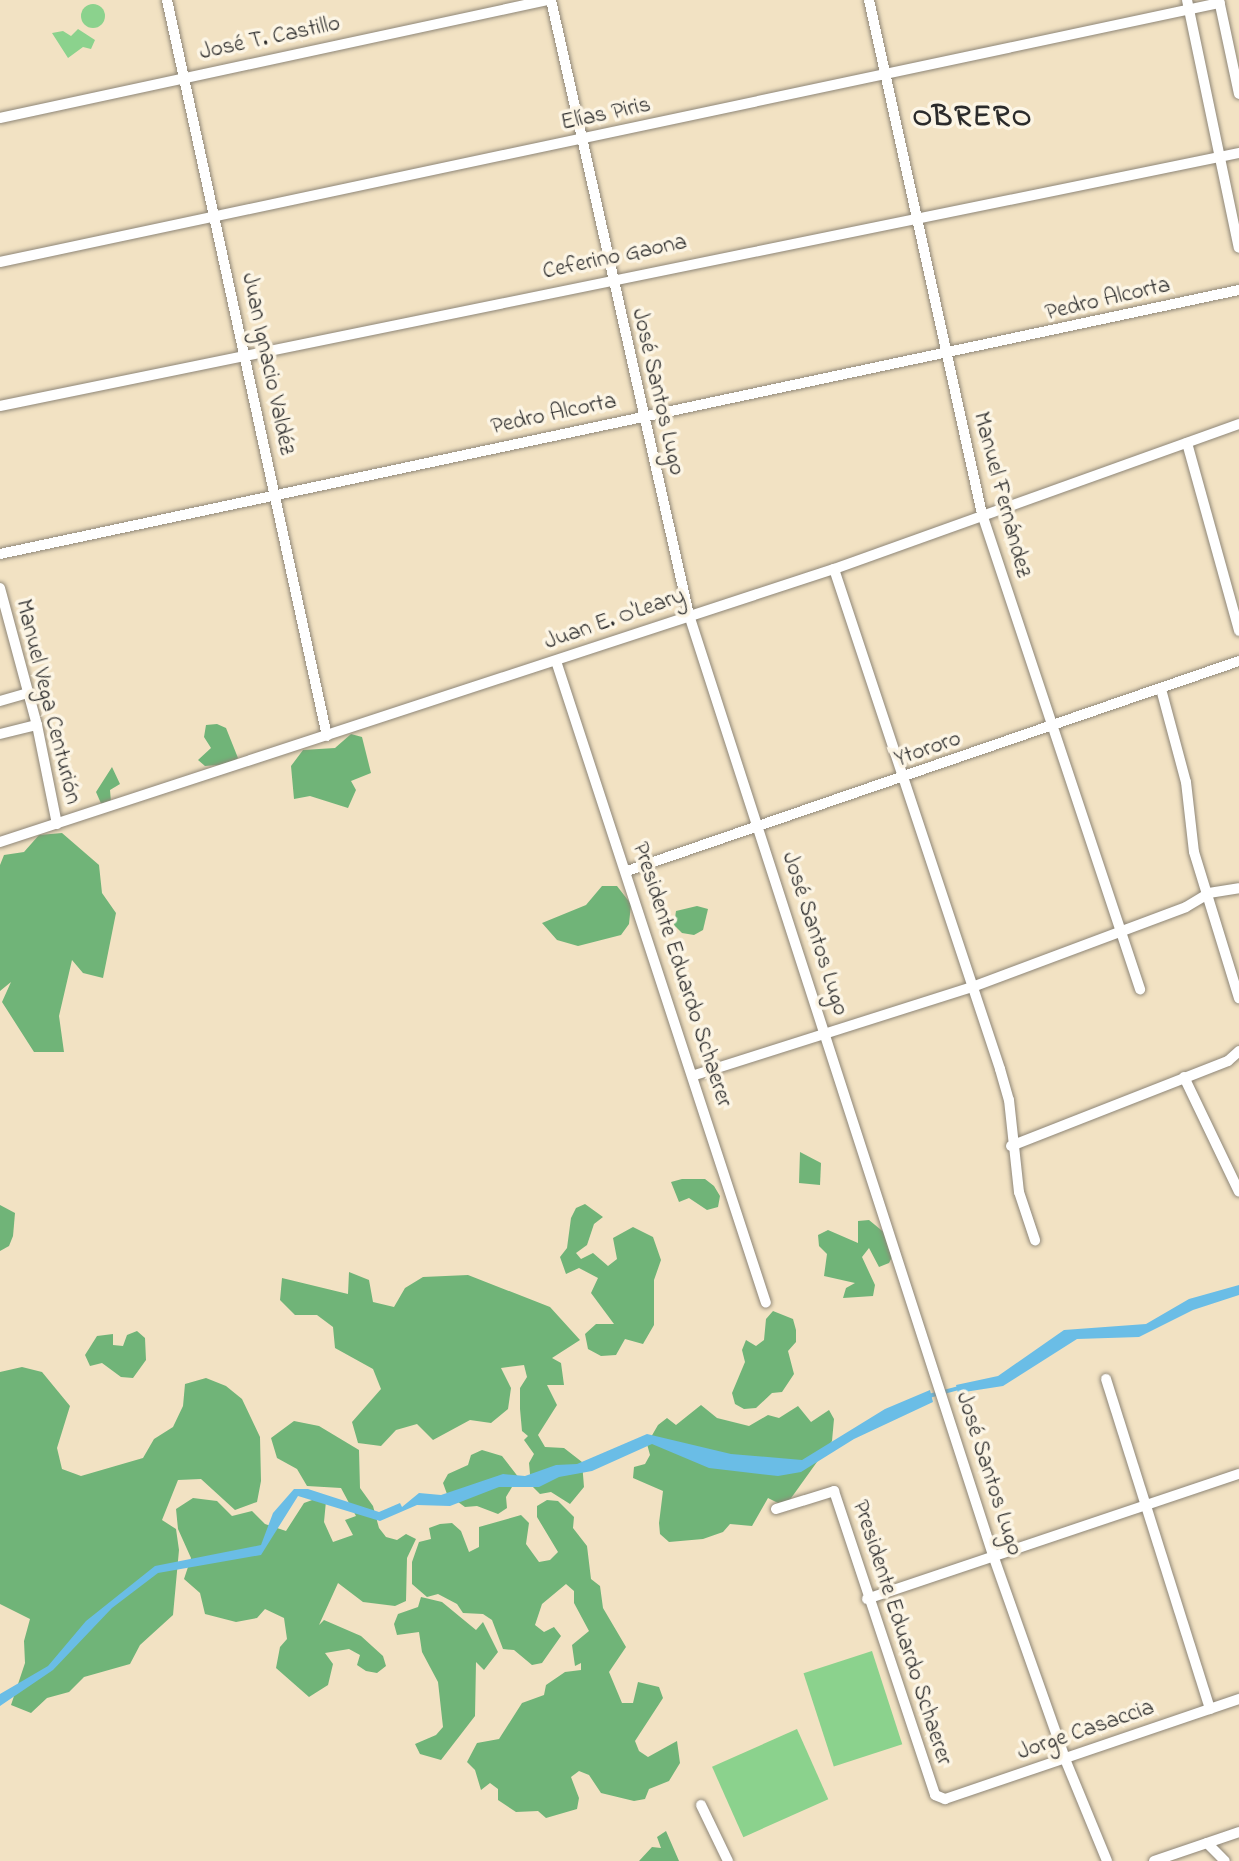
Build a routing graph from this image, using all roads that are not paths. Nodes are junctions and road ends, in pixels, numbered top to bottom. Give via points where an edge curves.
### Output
1 (167, 0) edge
2 (550, 0) edge
3 (869, 0) edge
4 (1219, 2) edge
5 (1188, 5) edge
6 (883, 74) junction
7 (184, 76) junction
8 (1239, 94) edge
9 (0, 118) edge
10 (583, 140) junction
11 (1239, 153) edge
12 (1222, 156) junction
13 (215, 216) junction
14 (914, 216) junction
15 (1239, 248) edge
16 (0, 262) edge
17 (611, 278) junction
18 (1239, 290) edge
19 (246, 355) junction
20 (945, 356) junction
21 (0, 406) edge
22 (641, 417) junction
23 (1239, 425) edge
24 (1187, 443) junction
25 (274, 493) junction
26 (982, 513) junction
27 (0, 554) edge
28 (834, 569) junction
29 (0, 589) edge
30 (689, 615) junction
31 (1239, 631) edge
32 (556, 661) junction
33 (1239, 661) edge
34 (1161, 689) junction
35 (28, 693) junction
36 (0, 701) edge
37 (37, 725) junction
38 (1053, 728) junction
39 (0, 734) edge
40 (327, 736) junction
41 (903, 778) junction
42 (57, 824) junction
43 (758, 827) junction
44 (0, 842) edge
45 (627, 871) junction
46 (1239, 888) edge
47 (1209, 893) junction
48 (1120, 932) junction
49 (975, 986) junction
50 (1140, 989) dead end
51 (1239, 998) edge
52 (828, 1036) junction
53 (1239, 1051) edge
54 (695, 1075) junction
55 (1184, 1077) junction
56 (1011, 1146) junction
57 (1239, 1192) edge
58 (1035, 1240) dead end
59 (766, 1303) dead end
60 (1106, 1380) dead end
61 (1239, 1474) edge
62 (1146, 1506) junction
63 (776, 1509) dead end
64 (994, 1559) junction
65 (867, 1599) junction
66 (1239, 1699) edge
67 (1210, 1709) junction
68 (1065, 1759) junction
69 (945, 1799) joint
70 (701, 1805) dead end
71 (1239, 1832) edge
72 (1207, 1843) junction
73 (727, 1861) edge
74 (1107, 1861) edge
75 (1154, 1861) edge
76 (1225, 1861) edge

1 - 7 street, Juan Ignacio Valdéz
2 - 7 street, José T. Castillo
2 - 10 street, José Santos Lugo
3 - 6 street, Manuel Fernández
4 - 5 street, Elías Piris
4 - 8 street
5 - 6 street, Elías Piris
5 - 12 street
6 - 10 street, Elías Piris
6 - 14 street, Manuel Fernández
7 - 9 street, José T. Castillo
7 - 13 street, Juan Ignacio Valdéz
10 - 13 street, Elías Piris
10 - 17 street, José Santos Lugo
11 - 12 street, Ceferino Gaona
12 - 14 street, Ceferino Gaona
12 - 15 street
13 - 16 street, Elías Piris
13 - 19 street, Juan Ignacio Valdéz
14 - 17 street, Ceferino Gaona
14 - 20 street, Manuel Fernández
17 - 19 street, Ceferino Gaona
17 - 22 street, José Santos Lugo
18 - 20 street, Pedro Alcorta
19 - 21 street, Ceferino Gaona
19 - 25 street, Juan Ignacio Valdéz
20 - 22 street, Pedro Alcorta
20 - 26 street, Manuel Fernández
22 - 25 street, Pedro Alcorta
22 - 30 street, José Santos Lugo
23 - 24 street, Juan E. O'Leary
24 - 26 street, Juan E. O'Leary
24 - 31 street
25 - 27 street, Pedro Alcorta
25 - 40 street, Juan Ignacio Valdéz
26 - 28 street, Juan E. O'Leary
26 - 38 street, Manuel Fernández
28 - 30 street, Juan E. O'Leary
28 - 41 street
29 - 35 street, Manuel Vega Centurión
30 - 32 street, Juan E. O'Leary
30 - 43 street, José Santos Lugo
32 - 40 street, Juan E. O'Leary
32 - 45 street, Presidente Eduardo Schaerer
33 - 34 street, Ytororo
34 - 38 street, Ytororo
34 - 47 street via 1186,782 1194,852
35 - 36 street
35 - 37 street, Manuel Vega Centurión
37 - 39 street
37 - 42 street, Manuel Vega Centurión
38 - 41 street, Ytororo
38 - 48 street, Manuel Fernández
40 - 42 street, Juan E. O'Leary
41 - 43 street, Ytororo
41 - 49 street
42 - 44 street, Juan E. O'Leary
43 - 45 street, Ytororo
43 - 52 street, José Santos Lugo
45 - 54 street, Presidente Eduardo Schaerer
46 - 47 street via 1226,894
47 - 48 street via 1186,907
47 - 51 street
48 - 49 street
48 - 50 street, Manuel Fernández
49 - 52 street
49 - 56 street via 1009,1100
52 - 54 street
52 - 64 street, José Santos Lugo
53 - 55 street via 1228,1061
54 - 59 street, Presidente Eduardo Schaerer
55 - 56 street
55 - 57 street
56 - 58 street via 1019,1192
60 - 62 street
61 - 62 street
62 - 64 street
62 - 67 street
63 - 65 street, Presidente Eduardo Schaerer via 834,1491
64 - 65 street
64 - 68 street, José Santos Lugo
65 - 69 street, Presidente Eduardo Schaerer via 935,1795
66 - 67 street, Jorge Casaccia
67 - 68 street, Jorge Casaccia
68 - 69 street, Jorge Casaccia
68 - 74 street, José Santos Lugo
70 - 73 street
71 - 72 street
72 - 75 street
72 - 76 street

